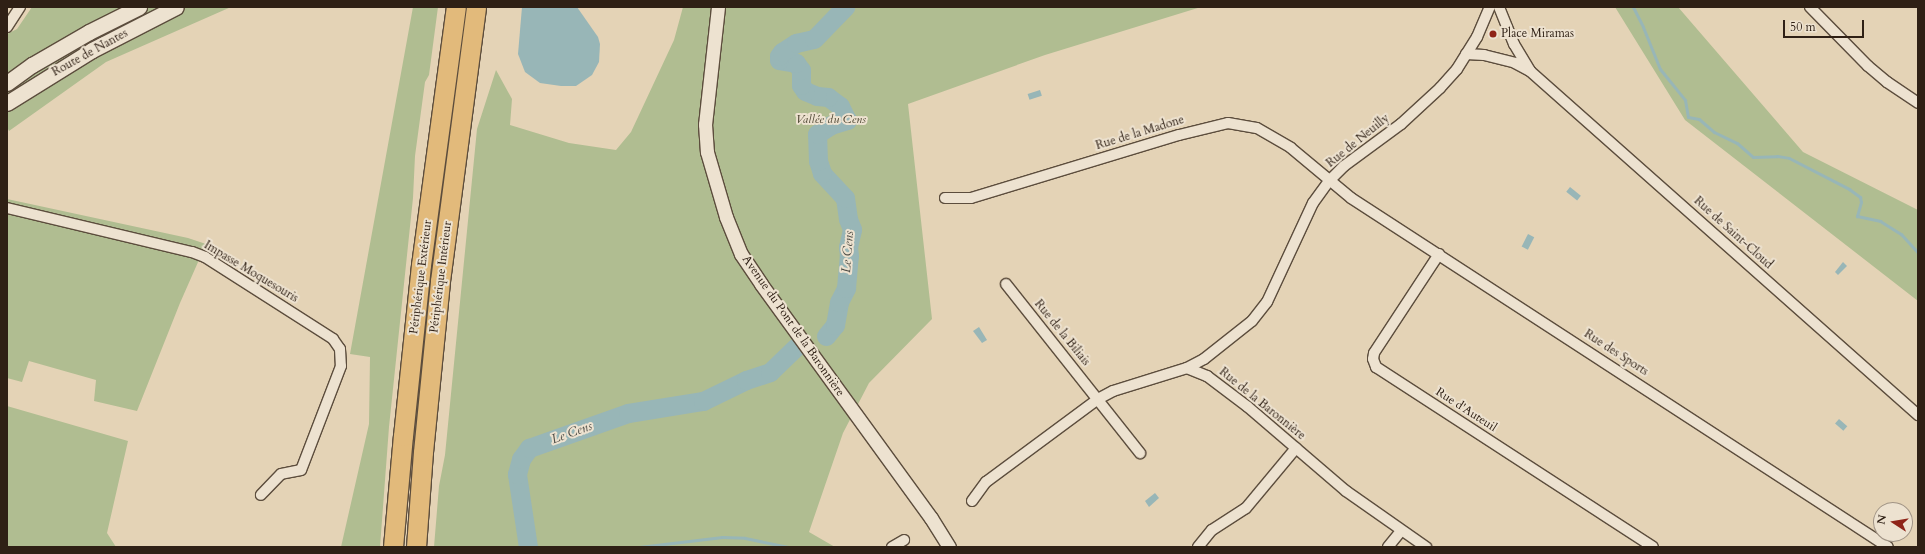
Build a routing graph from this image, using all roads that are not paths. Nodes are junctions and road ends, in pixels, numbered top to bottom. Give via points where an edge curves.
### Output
1 (20, 7) edge
2 (139, 7) edge
3 (176, 7) edge
4 (456, 7) edge
5 (476, 7) edge
6 (718, 7) edge
7 (1490, 7) edge
8 (1499, 7) edge
9 (1810, 7) edge
10 (7, 27) edge
11 (1466, 54) junction
12 (1530, 71) junction
13 (7, 83) edge
14 (7, 103) edge
15 (1918, 103) edge
16 (1329, 181) junction
17 (945, 198) dead end
18 (7, 208) edge
19 (1439, 254) junction
20 (1006, 284) dead end
21 (1186, 368) junction
22 (1098, 399) junction
23 (1918, 415) edge
24 (1296, 448) junction
25 (1140, 453) dead end
26 (261, 495) dead end
27 (972, 501) dead end
28 (1401, 531) junction
29 (904, 540) dead end
30 (393, 547) edge
31 (416, 547) edge
32 (892, 547) edge
33 (949, 547) edge
34 (1198, 547) edge
35 (1388, 547) edge
36 (1426, 547) edge
37 (1653, 547) edge
38 (1888, 547) edge

1 - 10 street
2 - 13 main road, Route de Nantes via 32,65
3 - 14 main road, Route de Nantes via 92,50
4 - 30 highway, Périphérique Extérieur via 415,321
5 - 31 highway, Périphérique Intérieur via 440,281
6 - 33 street, Avenue du Pont de la Baronnière via 705,124 707,152 726,216 741,254 931,518
7 - 11 street, Rue de Neuilly via 1477,37
8 - 12 street, Rue de Saint-Cloud via 1514,44
9 - 15 street via 1878,74
11 - 12 street, Rue de Saint-Cloud via 1484,55 1515,63
11 - 16 street, Rue de Neuilly via 1457,69 1425,102 1401,124 1344,166
12 - 23 street, Rue de Saint-Cloud
16 - 17 street, Rue de la Madone via 1291,148 1257,128 1228,123 1179,135 971,198
16 - 19 street, Rue des Sports
16 - 21 street, Rue de Neuilly via 1313,203 1267,302 1252,321 1204,359
18 - 26 street, Impasse Moquesouris via 192,252 295,313 333,339 340,349 342,366 301,470 281,474
19 - 37 street, Rue d'Auteuil via 1374,353 1376,367
19 - 38 street, Rue des Sports
20 - 22 street, Rue de la Biliais
21 - 22 street via 1113,391
21 - 24 street, Rue de la Baronnière via 1207,376
22 - 25 street, Rue de la Biliais
22 - 27 street via 986,482
24 - 28 street, Rue de la Baronnière via 1346,491
24 - 34 street via 1246,508 1212,530
28 - 35 street
28 - 36 street, Rue de la Baronnière
29 - 32 street

